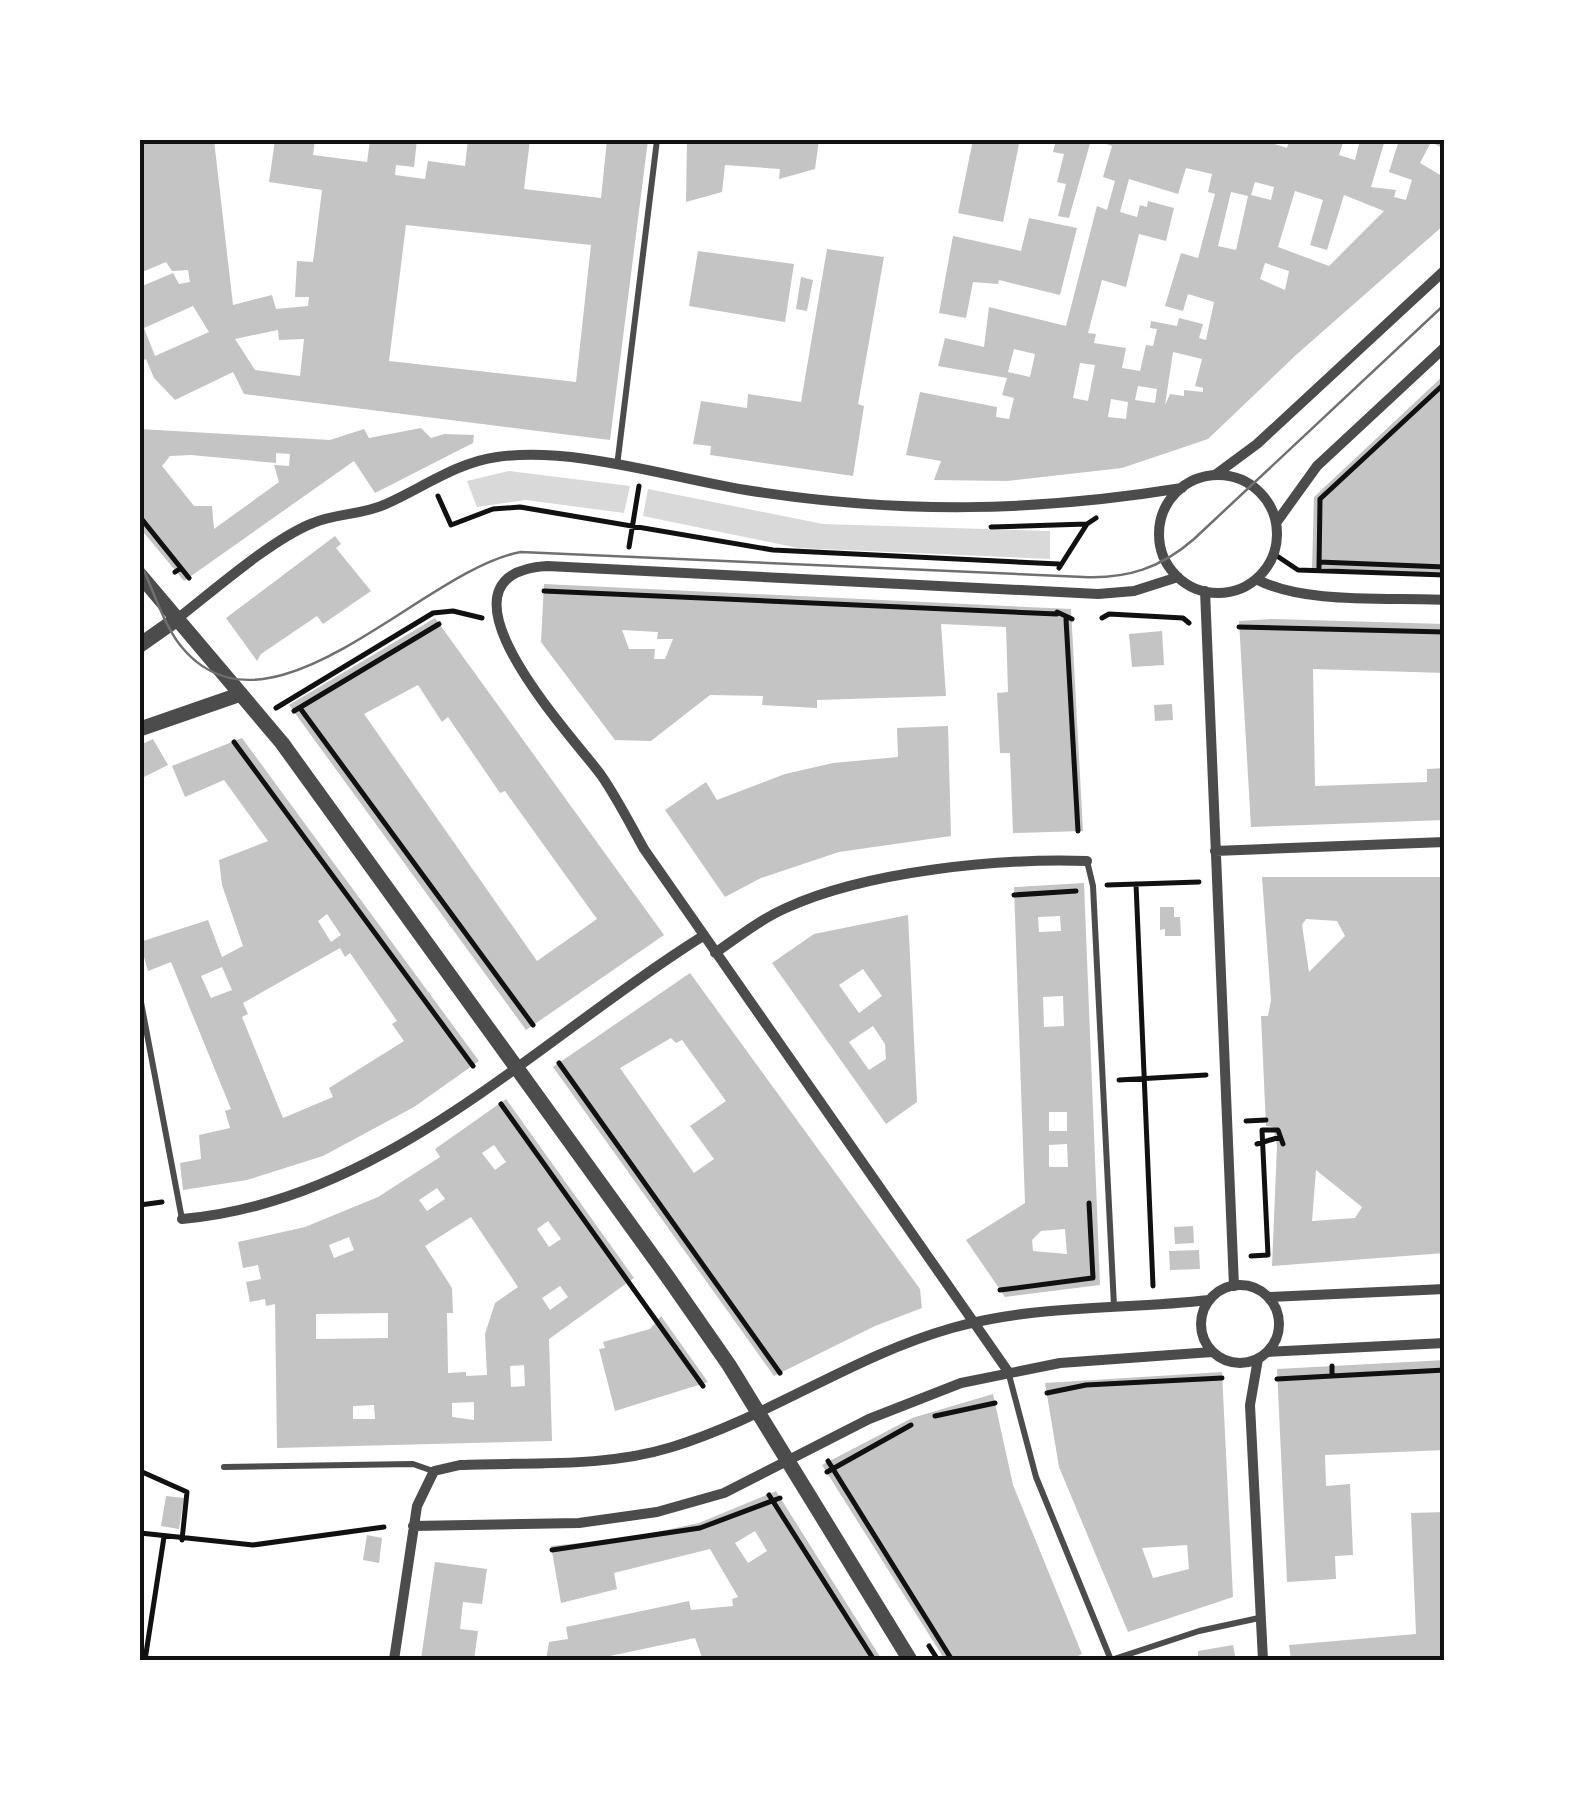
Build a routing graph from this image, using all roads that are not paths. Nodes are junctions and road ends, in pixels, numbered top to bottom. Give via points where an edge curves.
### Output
1 (658, 140) edge
2 (1445, 270) edge
3 (1445, 348) edge
4 (617, 467) junction
5 (1215, 475) junction
6 (1182, 488) junction
7 (1276, 523) junction
8 (140, 575) edge
9 (1178, 577) junction
10 (1256, 580) junction
11 (1205, 591) junction
12 (1445, 600) edge
13 (177, 619) junction
14 (140, 645) edge
15 (241, 694) junction
16 (140, 729) edge
17 (1445, 842) edge
18 (1215, 851) junction
19 (1087, 861) joint
20 (704, 936) junction
21 (715, 952) junction
22 (140, 997) edge
23 (516, 1064) junction
24 (182, 1219) joint
25 (1234, 1286) junction
26 (1445, 1289) edge
27 (1268, 1297) junction
28 (1209, 1300) junction
29 (1114, 1306) junction
30 (974, 1323) junction
31 (1445, 1342) edge
32 (1212, 1352) junction
33 (1262, 1355) junction
34 (1006, 1370) junction
35 (758, 1413) junction
36 (785, 1460) junction
37 (224, 1468) dead end
38 (434, 1471) junction
39 (413, 1526) junction
40 (1259, 1618) junction
41 (394, 1660) edge
42 (910, 1660) edge
43 (1110, 1660) edge
44 (1262, 1660) edge

1 - 4 lane
2 - 5 street
3 - 7 street via 1318,466
4 - 6 street via 875,506 1033,508
4 - 13 street via 523,455 479,461 382,506 307,526
5 - 6 street
5 - 7 street via 1258,490
6 - 9 street via 1160,529 1162,553
7 - 10 street via 1274,554
8 - 13 street
9 - 11 street
9 - 20 street via 1109,594 554,566 512,578 498,600 497,621 517,664 603,778
10 - 11 street via 1226,592
10 - 12 street via 1313,594
11 - 18 street
13 - 14 street
13 - 15 street
15 - 16 street
15 - 23 street
17 - 18 street
18 - 25 street
19 - 21 street via 963,869 856,887 788,907
19 - 29 lane
20 - 21 street
20 - 23 street
21 - 30 street
22 - 24 lane
23 - 24 street via 344,1177 251,1208
23 - 35 street
25 - 27 street
25 - 28 street
26 - 27 street
27 - 33 street via 1279,1325
28 - 29 street
28 - 32 street via 1201,1320
29 - 30 street
30 - 34 street
30 - 35 street via 886,1351
31 - 33 street
32 - 33 street via 1234,1363
32 - 34 street
33 - 40 street via 1250,1405
34 - 36 street via 905,1403
34 - 43 lane via 1036,1477
35 - 36 street
35 - 38 street via 633,1457
36 - 39 street via 724,1493 628,1517
36 - 42 street
37 - 38 lane via 413,1464
38 - 39 street
39 - 41 street
40 - 43 lane
40 - 44 street

